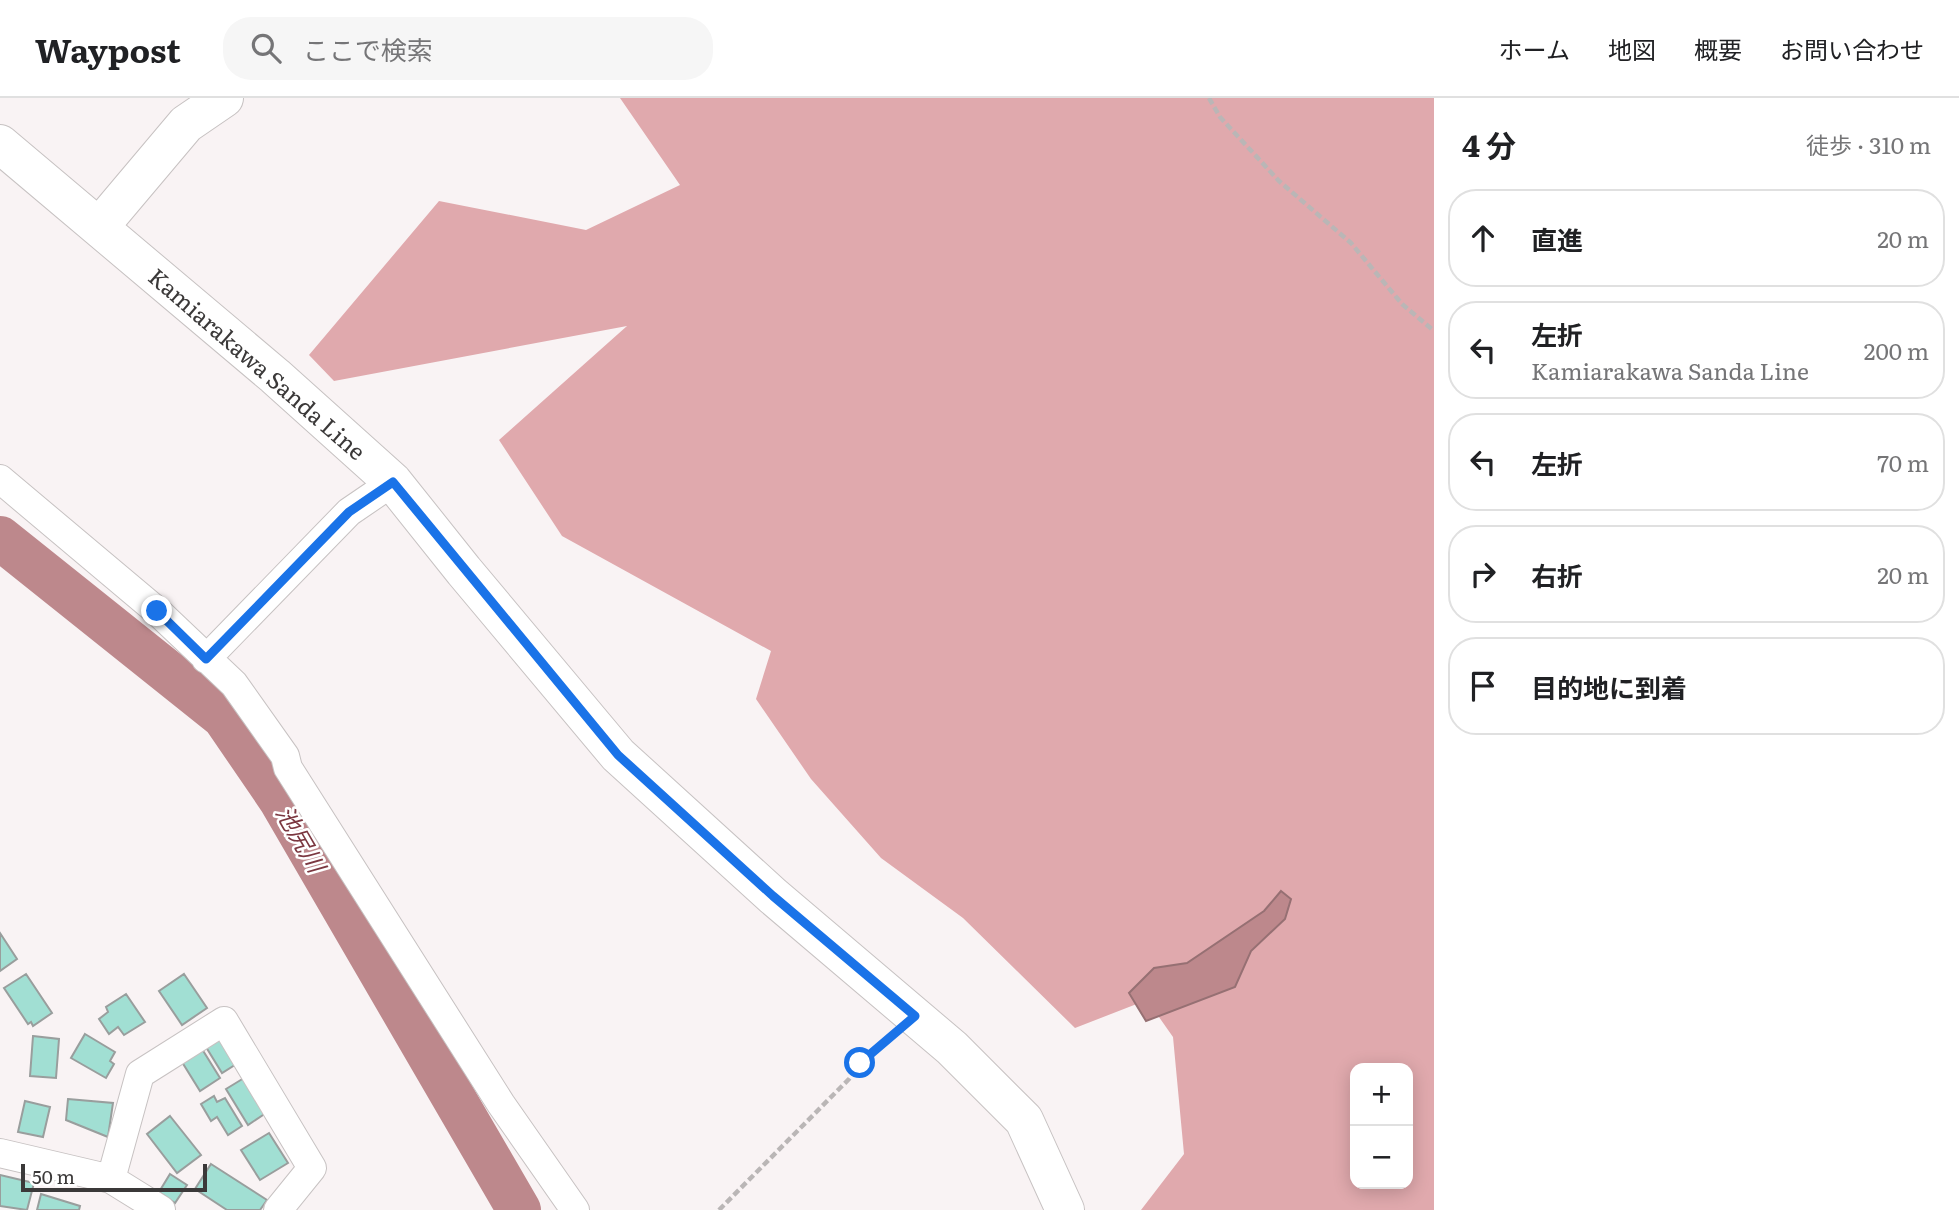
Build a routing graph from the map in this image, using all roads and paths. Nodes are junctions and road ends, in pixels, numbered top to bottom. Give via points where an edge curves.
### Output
1 (224, 98) edge
2 (1209, 98) edge
3 (0, 144) edge
4 (100, 226) junction
5 (1434, 331) edge
6 (0, 478) edge
7 (393, 482) junction
8 (206, 659) junction
9 (915, 1016) junction
10 (0, 1153) edge
11 (111, 1179) junction
12 (161, 1210) edge
13 (278, 1210) edge
14 (575, 1210) edge
15 (719, 1210) edge
16 (1065, 1210) edge

1 - 4 main road via 186,124
2 - 5 path via 1220,117 1279,181 1352,243 1402,304
3 - 4 main road, Kamiarakawa Sanda Line
4 - 7 main road, Kamiarakawa Sanda Line
6 - 8 street via 157,611
7 - 8 street via 349,512
7 - 9 main road, Kamiarakawa Sanda Line via 618,755 773,896
8 - 14 street via 234,684 285,756 288,768 500,1104
9 - 15 path via 860,1063
9 - 16 main road, Kamiarakawa Sanda Line via 1024,1120
10 - 11 street
11 - 12 street
11 - 13 street via 140,1074 224,1021 312,1168

